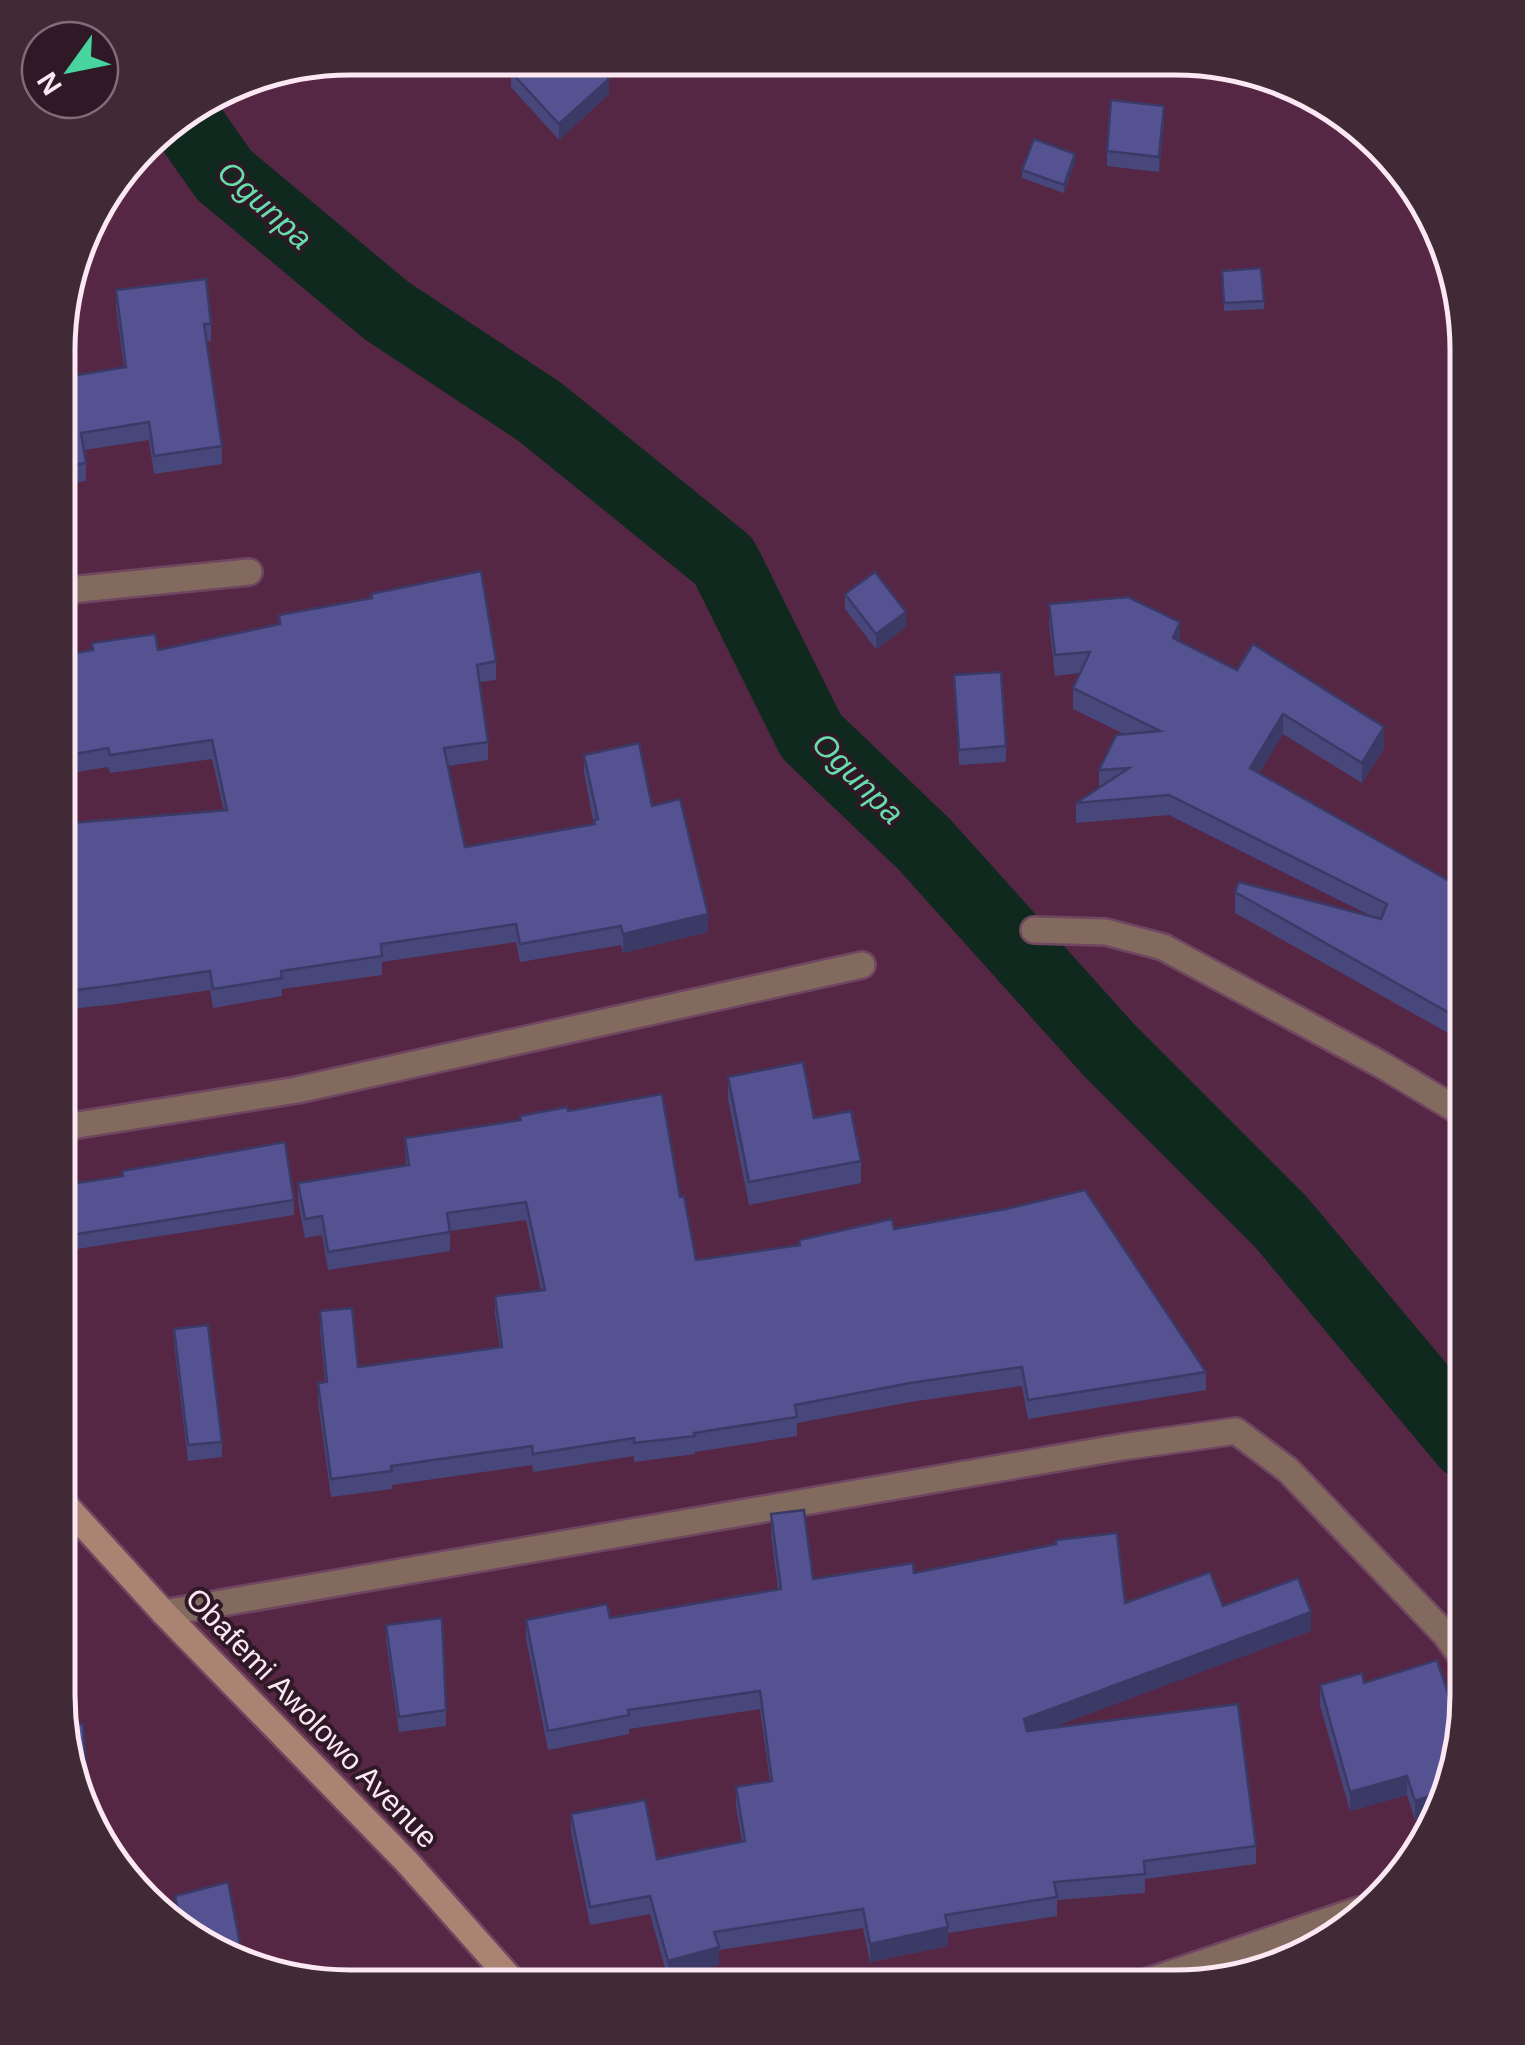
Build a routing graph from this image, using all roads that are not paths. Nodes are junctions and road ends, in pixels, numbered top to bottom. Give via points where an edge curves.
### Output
1 (250, 572) dead end
2 (75, 590) edge
3 (1034, 930) dead end
4 (862, 965) dead end
5 (1449, 1105) edge
6 (75, 1125) edge
7 (75, 1516) edge
8 (164, 1613) junction
9 (1449, 1638) edge
10 (1337, 1917) edge
11 (502, 1970) edge
12 (1182, 1970) edge

1 - 2 street
3 - 5 street via 1106,932 1162,947
4 - 6 street via 297,1090
7 - 8 main road, Obafemi Awolowo Avenue
8 - 9 street via 1236,1431 1288,1470
8 - 11 main road, Obafemi Awolowo Avenue via 407,1862
10 - 12 street

